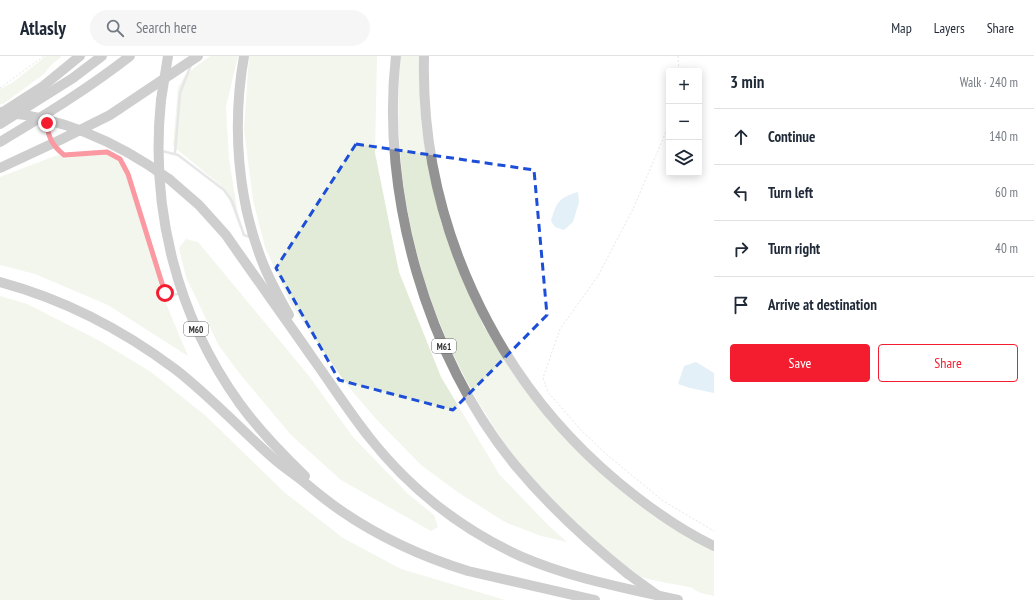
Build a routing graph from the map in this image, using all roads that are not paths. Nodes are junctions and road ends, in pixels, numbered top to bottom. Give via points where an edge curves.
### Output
1 (80, 56) edge
2 (102, 56) edge
3 (130, 56) edge
4 (168, 56) edge
5 (244, 56) edge
6 (396, 56) edge
7 (424, 56) edge
8 (196, 58) edge
9 (0, 113) edge
10 (49, 113) junction
11 (0, 124) edge
12 (0, 142) edge
13 (52, 144) junction
14 (158, 150) junction
15 (175, 154) junction
16 (0, 168) edge
17 (255, 238) junction
18 (0, 282) edge
19 (182, 294) junction
20 (308, 350) junction
21 (340, 510) junction
22 (714, 546) edge
23 (595, 600) edge
24 (664, 600) edge
25 (678, 600) edge

1 - 9 highway via 42,87
2 - 11 highway via 73,78
3 - 10 highway
4 - 14 highway, M60, bridge via 160,100
5 - 17 highway via 239,97 239,151 243,186
6 - 24 highway, M61, bridge via 394,143 408,240 427,304 460,379 478,411 515,464 563,517 628,574
7 - 22 highway via 427,122 434,175 442,207 468,282 501,345 546,410 605,471 644,503
8 - 13 highway via 110,115
8 - 15 lane via 180,92
9 - 20 highway, bridge via 53,121 93,135 130,153 169,179 200,205 226,235
10 - 12 highway
10 - 13 lane via 47,130
13 - 16 highway
13 - 19 lane via 64,155 107,152 120,159 128,174 165,293
14 - 15 lane
14 - 19 highway, M60 via 160,198 165,229
15 - 17 lane via 224,190 232,202 244,235
17 - 20 highway via 274,287
18 - 21 highway via 87,315 153,354 199,389 274,459
19 - 21 highway, M60 via 206,350 240,404 262,432
20 - 25 highway via 386,458 424,495 458,521 505,548 550,567
21 - 23 highway via 396,543 447,564

